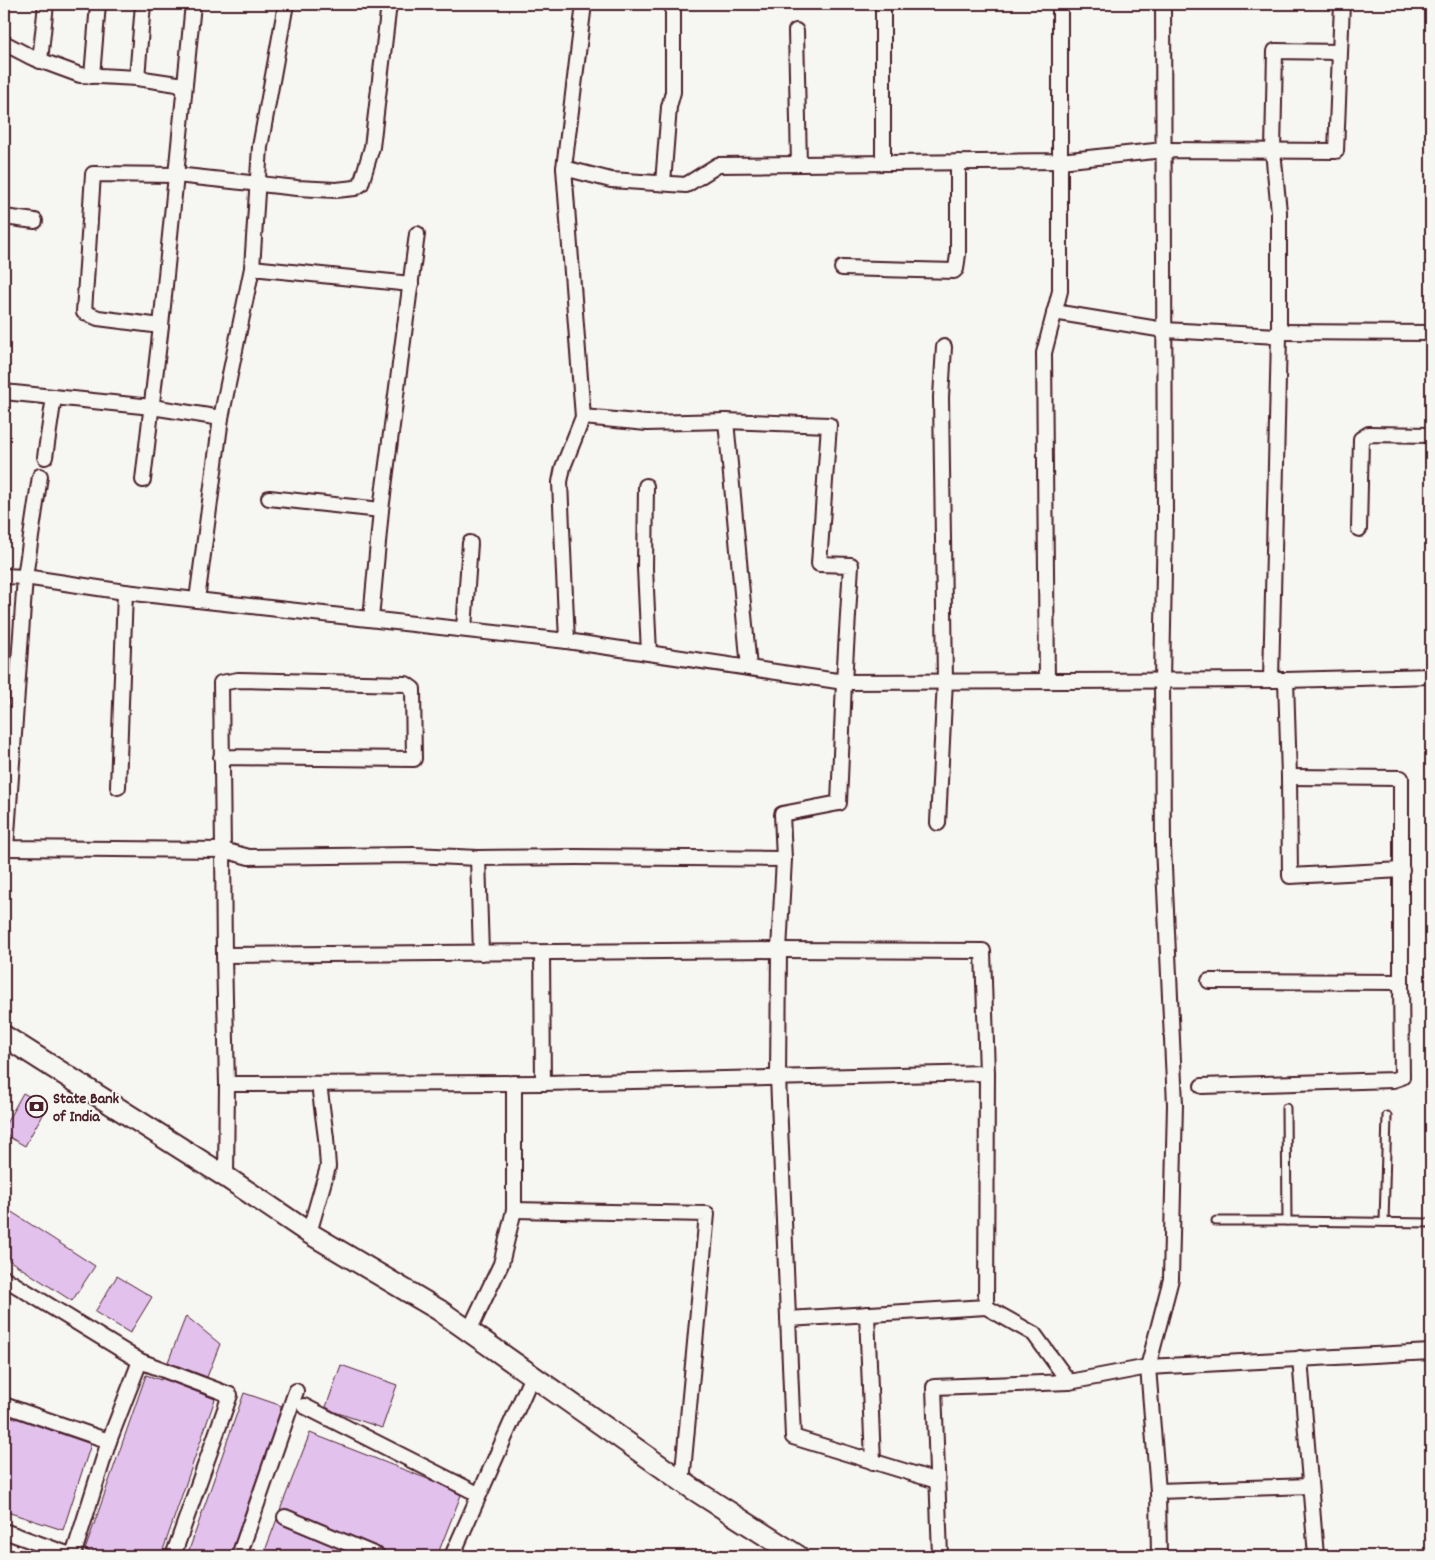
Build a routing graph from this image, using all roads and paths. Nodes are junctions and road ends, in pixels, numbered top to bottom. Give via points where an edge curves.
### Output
1 (46, 4) edge
2 (98, 4) edge
3 (144, 4) edge
4 (193, 4) edge
5 (286, 4) edge
6 (389, 4) edge
7 (584, 4) edge
8 (673, 4) edge
9 (883, 4) edge
10 (1060, 4) edge
11 (1163, 4) edge
12 (1342, 4) edge
13 (796, 31) dead end
14 (4, 43) edge
15 (1340, 52) junction
16 (40, 61) junction
17 (92, 76) junction
18 (137, 78) junction
19 (184, 85) junction
20 (1164, 150) junction
21 (1273, 151) junction
22 (1060, 161) junction
23 (958, 162) junction
24 (883, 163) junction
25 (799, 164) junction
26 (564, 168) junction
27 (176, 175) junction
28 (663, 183) junction
29 (257, 184) junction
30 (4, 217) edge
31 (35, 221) dead end
32 (417, 234) dead end
33 (252, 268) junction
34 (842, 268) dead end
35 (411, 284) junction
36 (1054, 312) junction
37 (161, 326) junction
38 (1164, 330) junction
39 (1278, 334) junction
40 (1431, 334) edge
41 (944, 347) dead end
42 (4, 392) edge
43 (54, 398) junction
44 (152, 407) junction
45 (582, 417) junction
46 (221, 418) junction
47 (726, 421) junction
48 (1431, 435) edge
49 (45, 457) dead end
50 (40, 476) dead end
51 (144, 480) dead end
52 (646, 486) dead end
53 (269, 498) dead end
54 (381, 510) junction
55 (1359, 529) dead end
56 (470, 543) dead end
57 (4, 576) edge
58 (25, 577) junction
59 (125, 592) junction
60 (197, 600) junction
61 (372, 619) junction
62 (464, 629) junction
63 (567, 641) junction
64 (649, 653) junction
65 (749, 668) junction
66 (1431, 676) edge
67 (1162, 680) junction
68 (1271, 680) junction
69 (1286, 680) junction
70 (944, 681) junction
71 (1047, 681) junction
72 (844, 682) junction
73 (221, 757) junction
74 (1289, 777) junction
75 (118, 787) dead end
76 (938, 823) dead end
77 (223, 850) junction
78 (478, 858) junction
79 (784, 859) junction
80 (1402, 870) junction
81 (779, 950) junction
82 (481, 953) junction
83 (542, 953) junction
84 (224, 955) junction
85 (1209, 981) dead end
86 (1401, 982) junction
87 (4, 1036) edge
88 (987, 1073) junction
89 (778, 1077) junction
90 (514, 1083) junction
91 (543, 1083) junction
92 (227, 1084) junction
93 (318, 1084) junction
94 (1202, 1086) dead end
95 (1286, 1108) dead end
96 (1387, 1116) dead end
97 (226, 1177) junction
98 (514, 1210) junction
99 (1287, 1220) junction
100 (1216, 1221) dead end
101 (1384, 1222) junction
102 (1431, 1223) edge
103 (309, 1233) junction
104 (4, 1278) edge
105 (986, 1307) junction
106 (866, 1314) junction
107 (788, 1319) junction
108 (469, 1331) junction
109 (1431, 1352) edge
110 (1300, 1358) junction
111 (140, 1361) junction
112 (1148, 1367) junction
113 (532, 1376) junction
114 (1069, 1382) junction
115 (296, 1391) dead end
116 (4, 1405) edge
117 (304, 1406) dead end
118 (109, 1441) junction
119 (873, 1462) junction
120 (937, 1481) junction
121 (682, 1482) junction
122 (1310, 1486) junction
123 (1158, 1491) junction
124 (478, 1494) junction
125 (285, 1517) dead end
126 (4, 1530) edge
127 (74, 1556) edge
128 (173, 1556) edge
129 (239, 1556) edge
130 (378, 1556) edge
131 (452, 1556) edge
132 (798, 1556) edge
133 (940, 1556) edge
134 (1159, 1556) edge
135 (1316, 1556) edge

1 - 16 street
2 - 17 street
3 - 18 street
4 - 19 street
5 - 29 street via 260,147
6 - 29 street via 372,147 362,184 336,190
7 - 26 street
8 - 28 street via 674,92 669,107
9 - 24 street
10 - 22 street
11 - 20 street
12 - 15 street
13 - 25 street
14 - 16 street
15 - 21 street via 1336,151
15 - 21 street via 1275,51
16 - 17 street
17 - 18 street
18 - 19 street
19 - 27 street
20 - 21 street
20 - 22 street
20 - 38 street
21 - 39 street via 1279,212
22 - 23 street
22 - 36 street via 1060,291
23 - 24 street
23 - 34 street via 958,254 954,271
24 - 25 street
25 - 28 street via 718,165 686,185
26 - 28 street via 611,180
26 - 45 street
27 - 29 street
27 - 37 street
27 - 37 street via 93,174 84,312 98,318
29 - 33 street
30 - 31 street
32 - 35 street
33 - 35 street
33 - 46 street
35 - 54 street
36 - 38 street
36 - 71 street via 1044,353
37 - 44 street
38 - 39 street
38 - 67 street
39 - 40 street
39 - 68 street
41 - 70 street via 941,413
42 - 43 street
43 - 44 street
43 - 49 street
44 - 46 street
44 - 51 street
45 - 47 street via 647,423
45 - 63 street via 560,482
46 - 60 street
47 - 65 street
47 - 72 street via 829,426 819,564 852,565
48 - 55 street via 1369,434 1361,439
50 - 58 street
52 - 64 street
53 - 54 street
54 - 61 street
56 - 62 street
57 - 58 street
58 - 59 street
58 - 77 street via 6,848
59 - 60 street
59 - 75 street
60 - 61 street
61 - 62 street
62 - 63 street
63 - 64 street
64 - 65 street
65 - 72 street
66 - 69 street
67 - 68 street
67 - 71 street
67 - 112 street via 1163,846 1175,1114 1171,1279
68 - 69 street
69 - 74 street
70 - 71 street
70 - 72 street
70 - 76 street
72 - 79 street via 839,803 782,814
73 - 73 street via 221,684 238,680 406,684 413,689 414,759
73 - 77 street
74 - 80 street via 1401,778
74 - 80 street via 1290,876
77 - 78 street via 249,857 414,855
77 - 84 street
78 - 79 street
78 - 82 street
79 - 81 street
80 - 86 street
81 - 83 street
81 - 88 street via 983,951
81 - 89 street
82 - 83 street
82 - 84 street
83 - 91 street
84 - 92 street
85 - 86 street
86 - 94 street via 1402,1077 1393,1080
87 - 97 street
88 - 89 street
88 - 105 street
89 - 91 street
89 - 107 street
90 - 91 street
90 - 93 street
90 - 98 street
92 - 93 street
92 - 97 street
93 - 103 street via 328,1167
95 - 99 lane
96 - 101 lane
97 - 103 street
98 - 108 street via 500,1264
98 - 121 street via 707,1214
99 - 100 lane
99 - 101 lane
101 - 102 lane
103 - 108 street
104 - 111 street
105 - 106 street
105 - 114 street via 1034,1334
106 - 107 street
106 - 119 street
107 - 119 street via 793,1437
108 - 113 street
109 - 110 street
110 - 112 street
110 - 122 street
111 - 118 street
111 - 128 street via 230,1395
112 - 114 street
112 - 123 street
113 - 121 street
113 - 124 street
114 - 120 street via 934,1387
115 - 129 street
116 - 118 street
117 - 124 street
118 - 127 street
119 - 120 street
120 - 133 street
121 - 132 street
122 - 123 street
122 - 135 street
123 - 134 street
124 - 131 street
125 - 130 street
126 - 127 street

